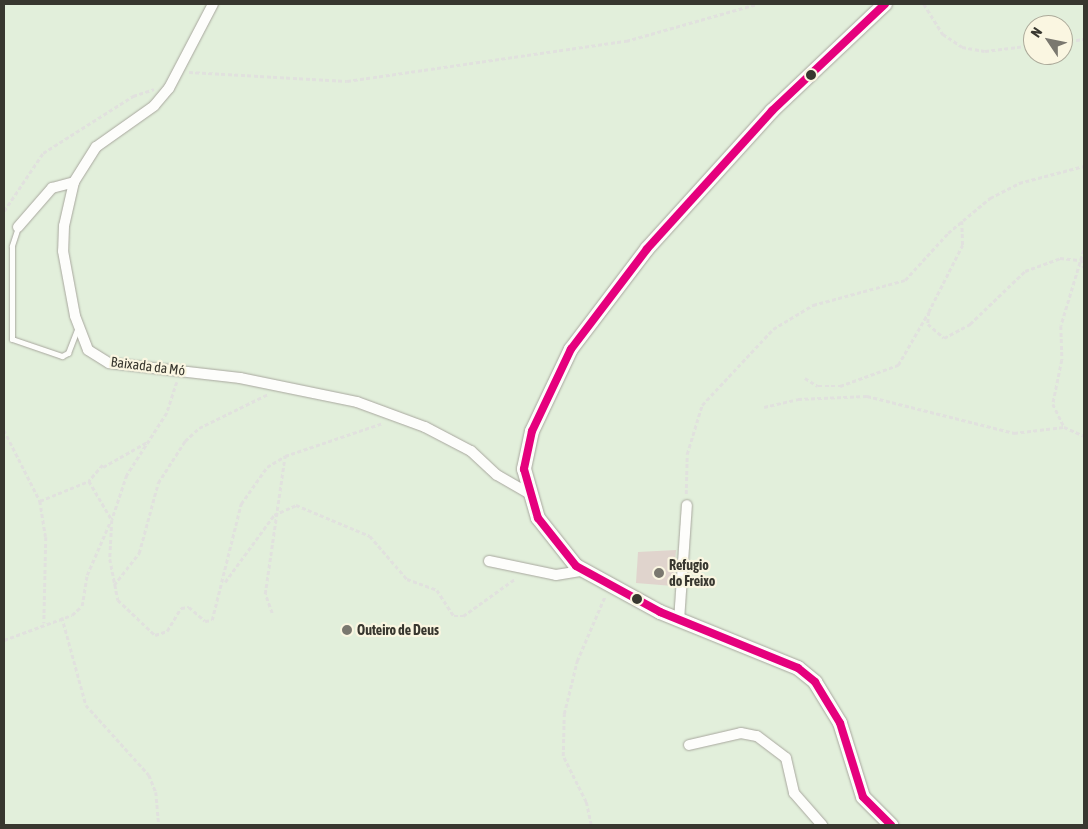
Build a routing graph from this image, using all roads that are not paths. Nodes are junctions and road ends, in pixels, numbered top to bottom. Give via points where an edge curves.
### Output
1 (213, 4) edge
2 (885, 4) edge
3 (74, 182) junction
4 (18, 227) joint
5 (78, 327) junction
6 (528, 493) junction
7 (687, 505) road end
8 (489, 561) dead end
9 (582, 571) junction
10 (679, 621) junction
11 (689, 745) dead end
12 (822, 825) edge
13 (891, 825) edge

1 - 3 street, Baixada da Mó via 178,71 154,106 90,154
2 - 6 street via 772,111 647,249 571,349 525,451
3 - 4 street via 52,188
3 - 5 street, Baixada da Mó via 64,226 64,252
4 - 5 lane via 12,246 12,339 62,356 68,353
5 - 6 street, Baixada da Mó via 96,357 278,384 394,414 471,451 497,475
6 - 9 street via 552,538
7 - 10 street
8 - 9 street via 556,575
9 - 10 street via 609,588
10 - 13 street via 785,662 815,682 840,723 863,797
11 - 12 street via 741,733 757,736 786,758 794,793

